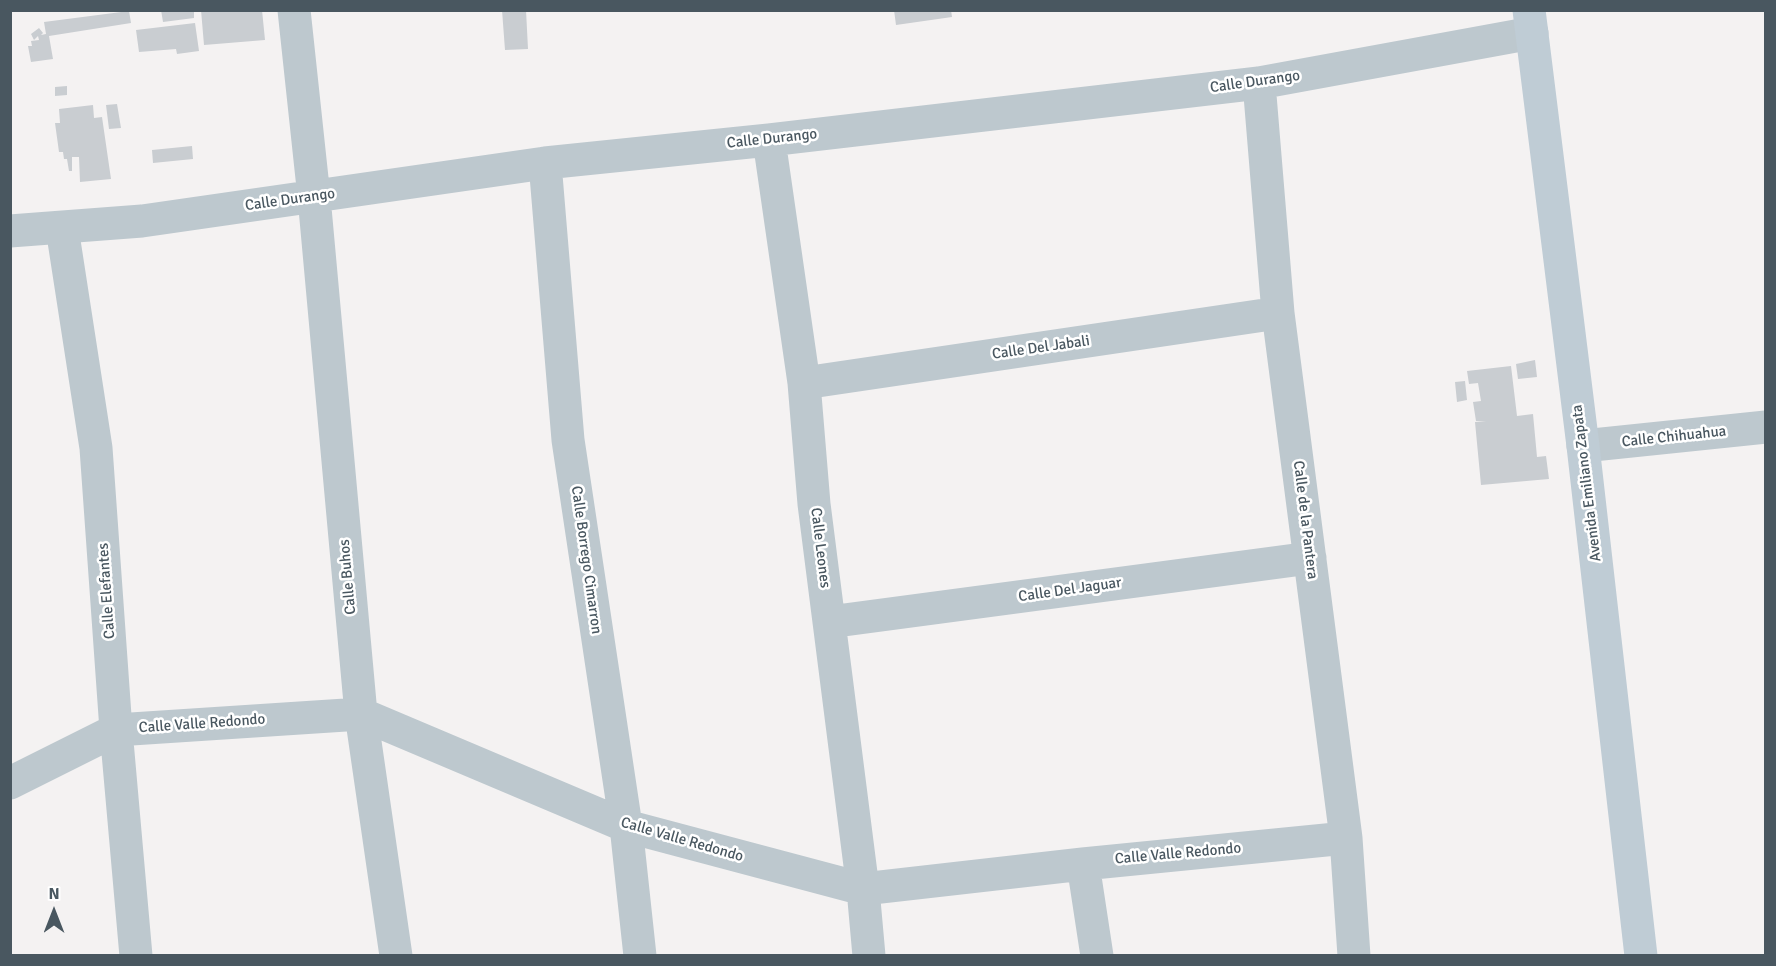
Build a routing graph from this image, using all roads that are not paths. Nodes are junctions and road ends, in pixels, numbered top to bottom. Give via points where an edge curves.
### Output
1 (294, 10) edge
2 (1531, 22) edge
3 (1259, 83) junction
4 (769, 140) junction
5 (545, 162) junction
6 (314, 197) junction
7 (63, 228) junction
8 (10, 231) edge
9 (1278, 313) junction
10 (804, 383) junction
11 (1766, 427) edge
12 (1583, 446) junction
13 (1310, 558) junction
14 (829, 622) junction
15 (361, 714) junction
16 (116, 730) junction
17 (10, 783) edge
18 (626, 826) junction
19 (1346, 838) junction
20 (1083, 864) junction
21 (863, 889) junction
22 (136, 956) edge
23 (396, 956) edge
24 (640, 956) edge
25 (869, 956) edge
26 (1097, 956) edge
27 (1354, 956) edge
28 (1641, 956) edge

1 - 6 street, Calle Buhos
2 - 3 street, Calle Durango
2 - 12 main road, Avenida Emiliano Zapata
3 - 4 street, Calle Durango
3 - 9 street, Calle de la Pantera
4 - 5 street, Calle Durango
4 - 10 street, Calle Leones
5 - 6 street, Calle Durango
5 - 18 street, Calle Borrego Cimarron via 568,440
6 - 7 street, Calle Durango
6 - 15 street, Calle Buhos
7 - 8 street, Calle Durango
7 - 16 street, Calle Elefantes via 96,447
9 - 10 street, Calle Del Jabali
9 - 13 street, Calle de la Pantera
10 - 14 street, Calle Leones
11 - 12 street, Calle Chihuahua
12 - 28 main road, Avenida Emiliano Zapata
13 - 14 street, Calle Del Jaguar
13 - 19 street, Calle de la Pantera
14 - 21 street, Calle Leones
15 - 16 street, Calle Valle Redondo
15 - 18 street, Calle Valle Redondo
15 - 23 street, Calle Buhos
16 - 17 street, Calle Valle Redondo
16 - 22 street, Calle Elefantes
18 - 21 street, Calle Valle Redondo
18 - 24 street, Calle Borrego Cimarron
19 - 20 street, Calle Valle Redondo
19 - 27 street, Calle de la Pantera
20 - 21 street, Calle Valle Redondo
20 - 26 street
21 - 25 street, Calle Leones

